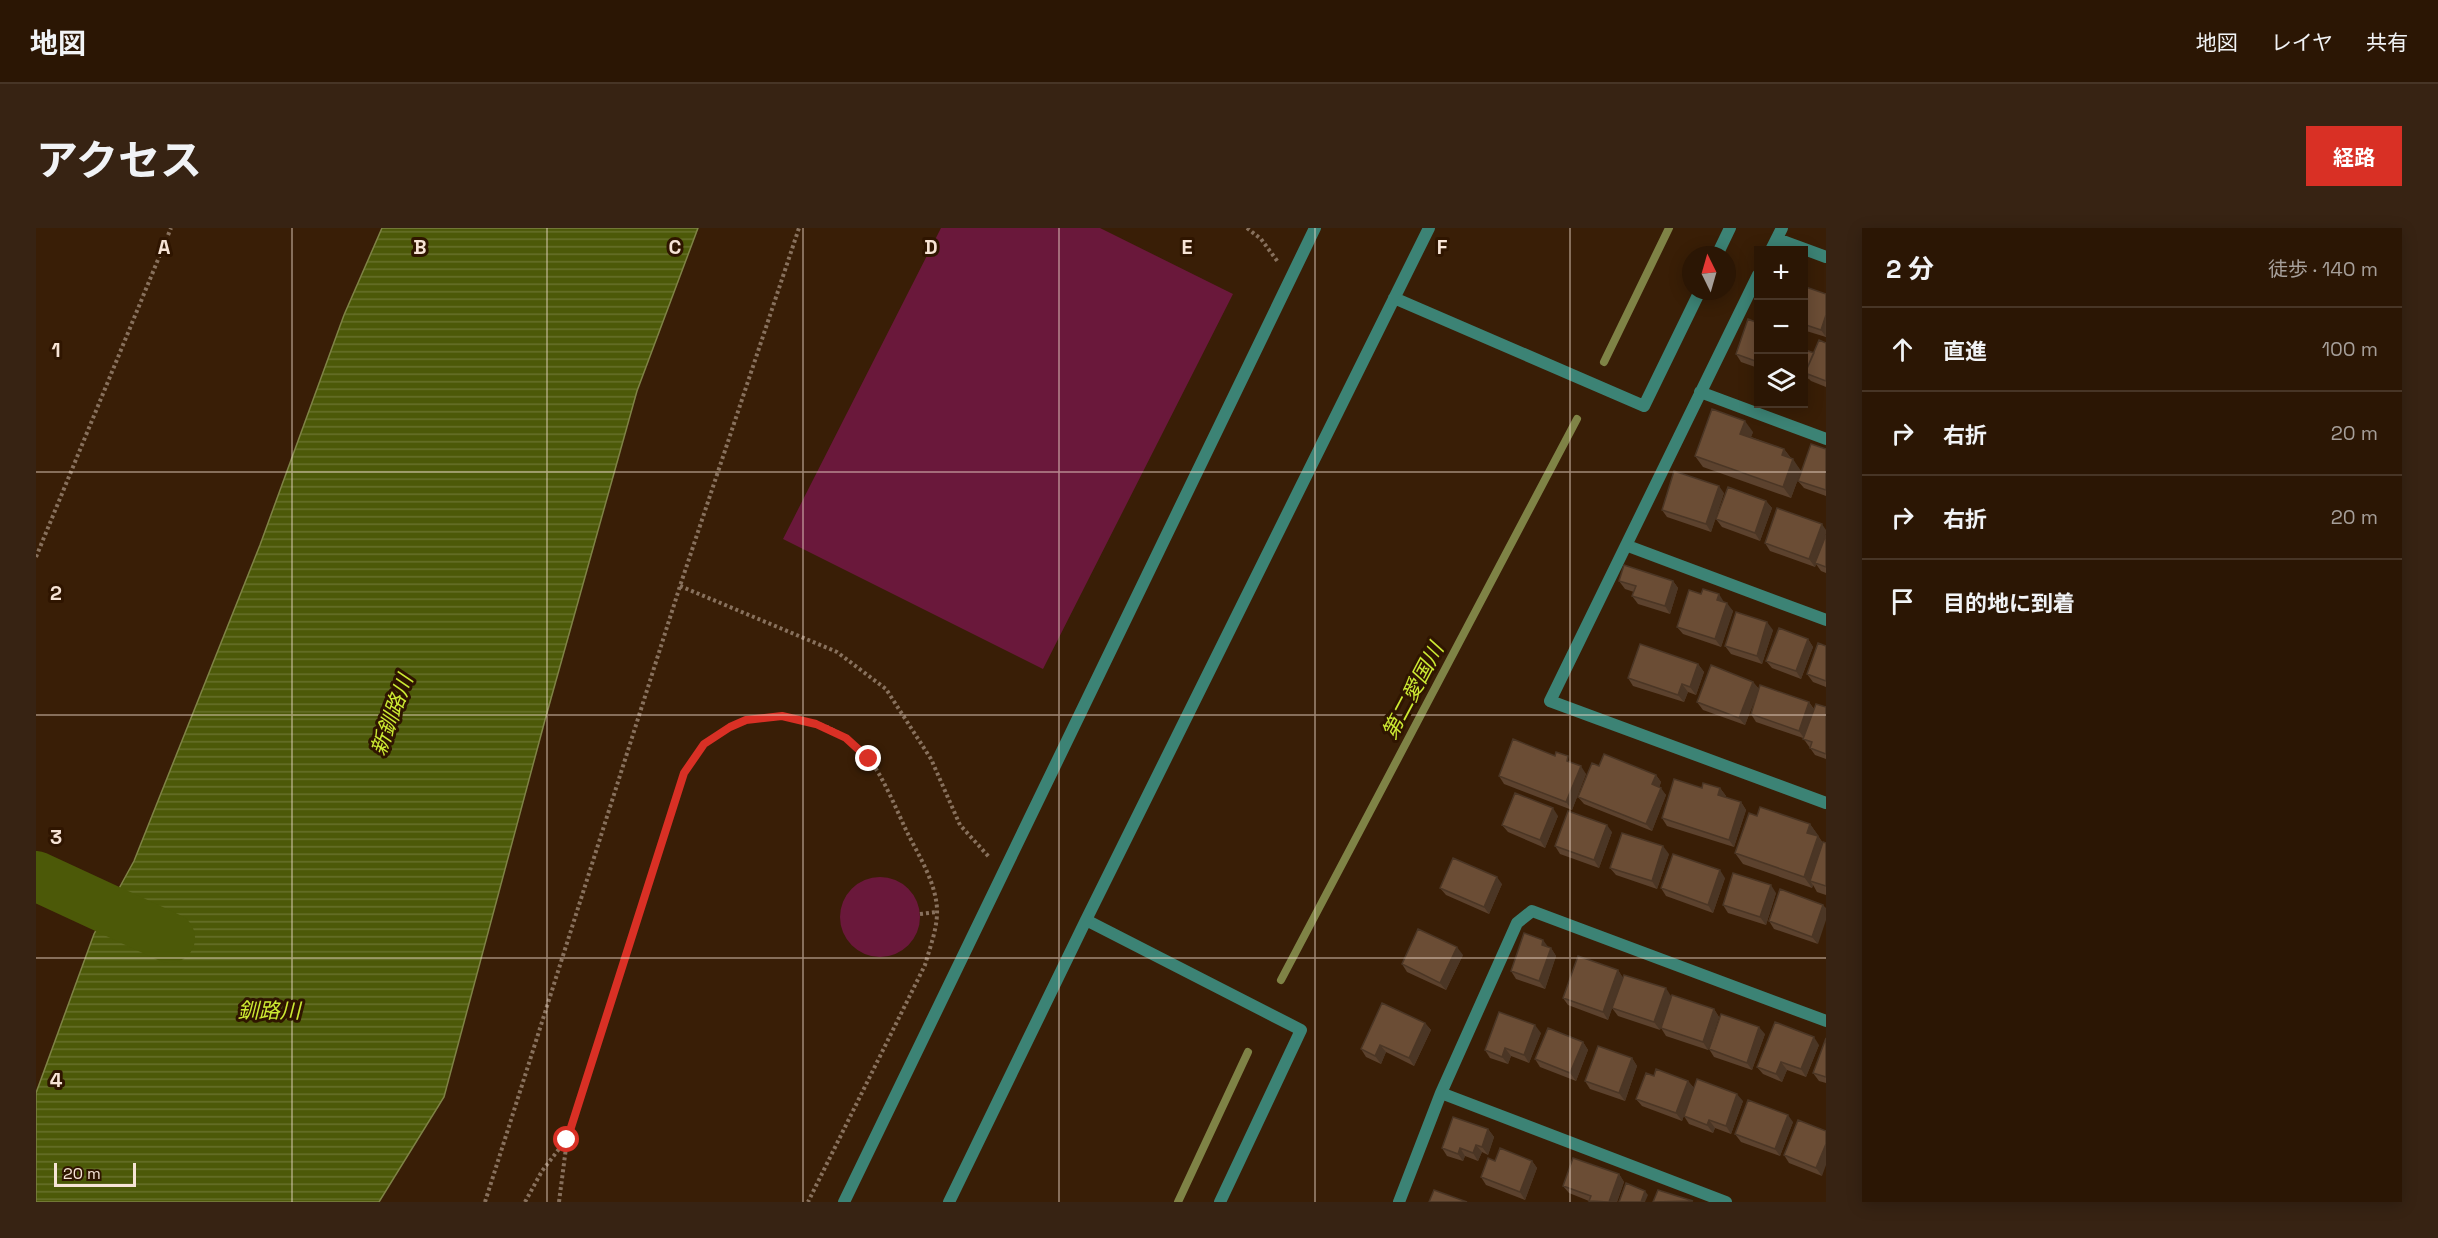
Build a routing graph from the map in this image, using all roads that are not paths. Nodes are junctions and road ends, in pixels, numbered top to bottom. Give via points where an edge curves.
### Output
1 (1315, 228) edge
2 (1429, 228) edge
3 (1730, 228) edge
4 (1777, 239) edge
5 (1721, 246) edge
6 (1826, 257) edge
7 (1754, 283) edge
8 (1394, 298) junction
9 (1696, 300) edge
10 (1700, 392) junction
11 (1826, 439) edge
12 (1628, 546) junction
13 (1826, 620) edge
14 (1826, 803) edge
15 (1086, 920) junction
16 (1826, 1021) edge
17 (1441, 1093) junction
18 (844, 1202) edge
19 (949, 1202) edge
20 (1220, 1202) edge
21 (1399, 1202) edge
22 (1726, 1202) edge

1 - 18 street
2 - 8 street
3 - 5 street
4 - 6 street
7 - 10 street
8 - 9 street via 1644,406
8 - 15 street
10 - 11 street
10 - 12 street
12 - 13 street
12 - 14 street via 1550,701
15 - 19 street
15 - 20 street via 1301,1030
16 - 17 street via 1532,910 1517,923
17 - 21 street
17 - 22 street

